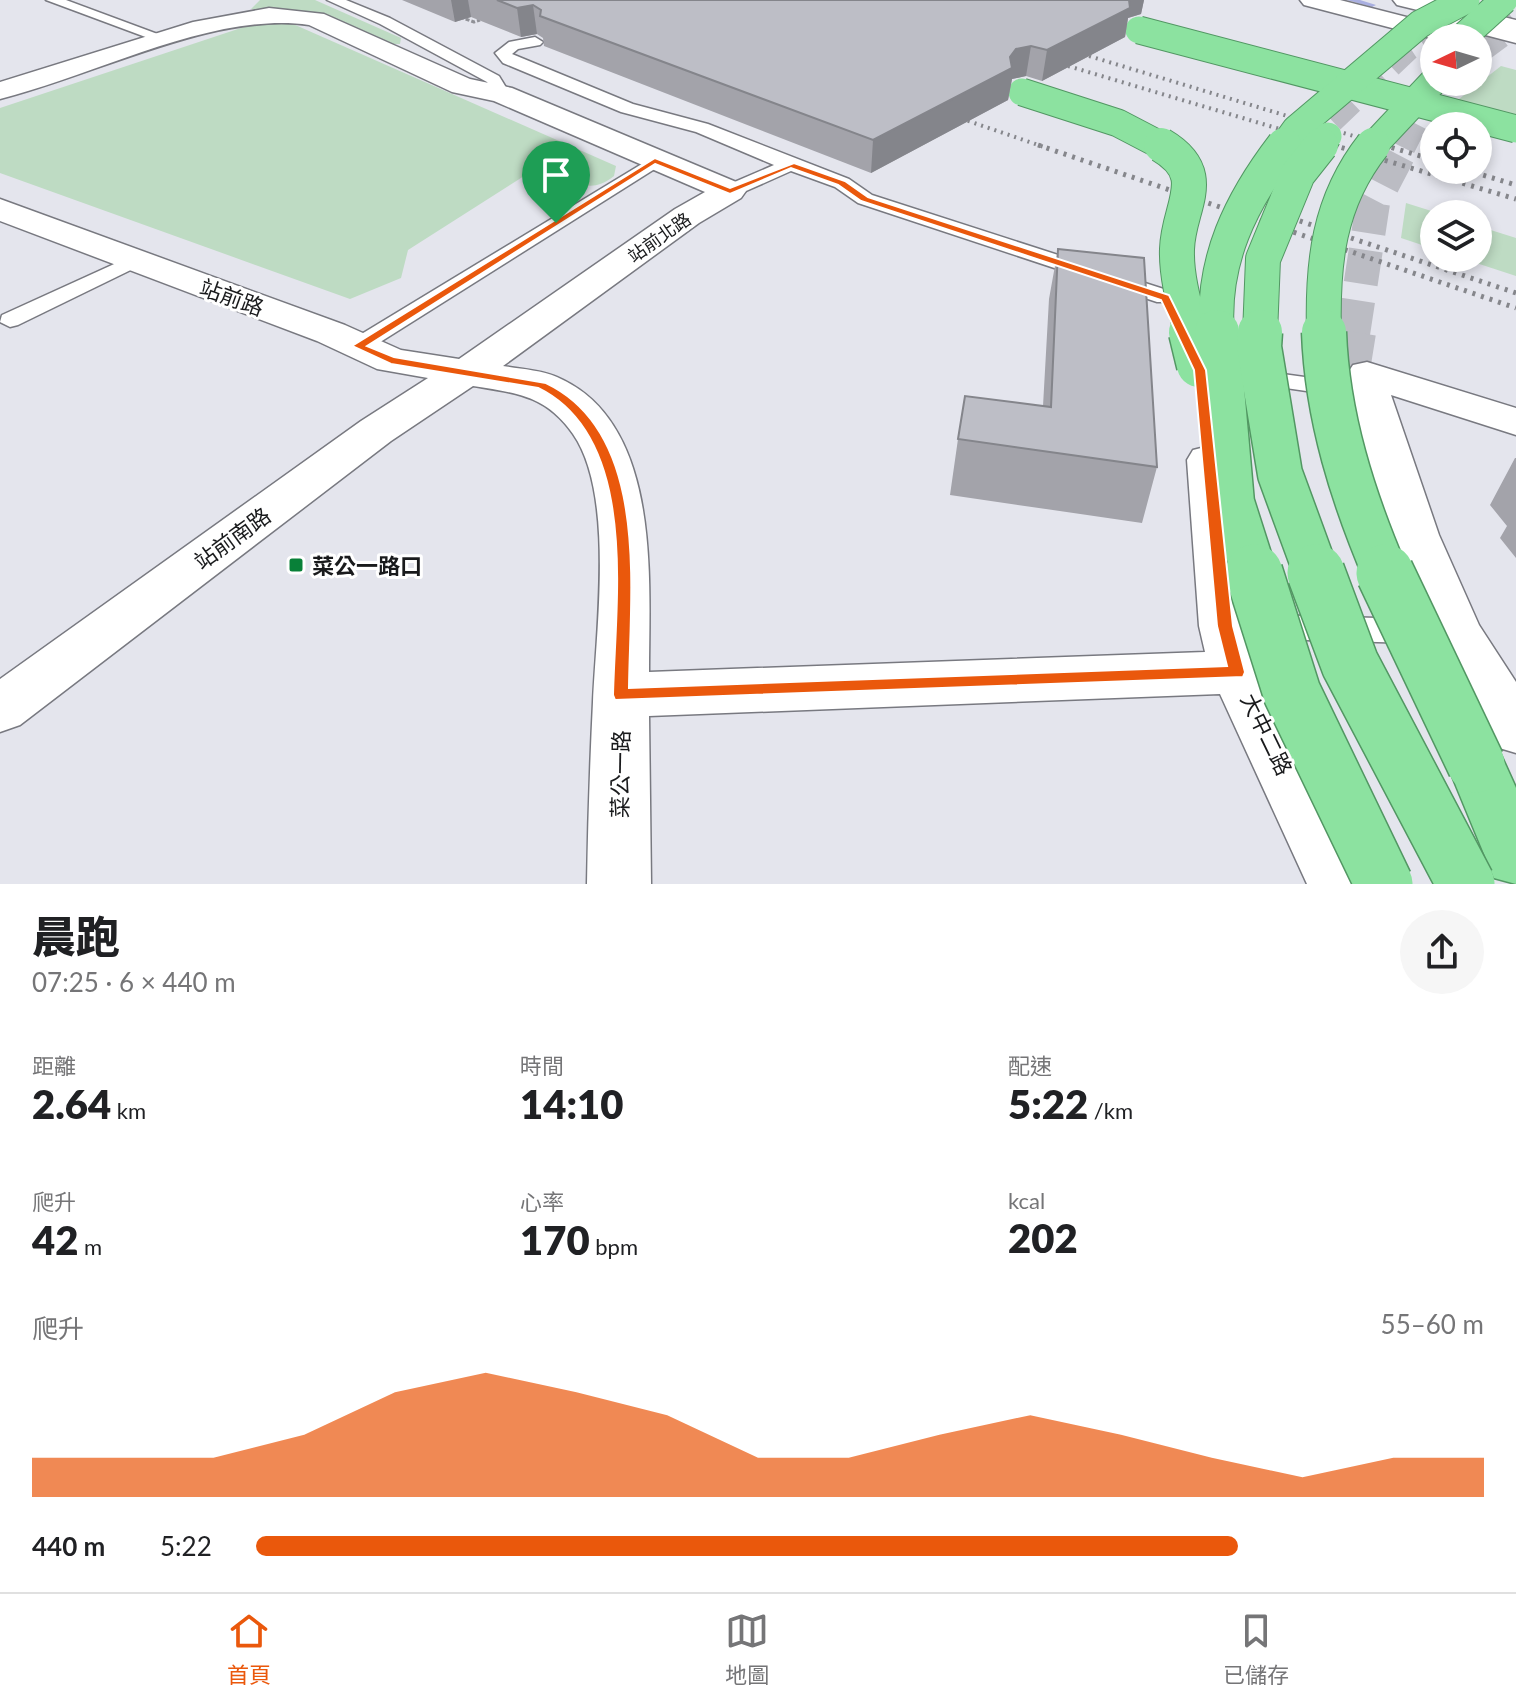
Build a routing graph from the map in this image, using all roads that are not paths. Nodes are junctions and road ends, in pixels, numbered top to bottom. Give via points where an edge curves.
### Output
1 (53, 0) edge
2 (247, 0) edge
3 (334, 0) edge
4 (1312, 0) edge
5 (1377, 0) edge
6 (1504, 0) edge
7 (1438, 6) edge
8 (221, 21) junction
9 (1451, 24) edge
10 (1477, 24) edge
11 (164, 39) junction
12 (1516, 40) edge
13 (535, 42) dead end
14 (1492, 42) edge
15 (1492, 46) edge
16 (2, 89) edge
17 (1022, 92) dead end
18 (502, 94) junction
19 (1420, 95) edge
20 (1447, 112) edge
21 (1420, 116) edge
22 (1492, 123) edge
23 (1516, 129) edge
24 (1492, 136) edge
25 (1516, 142) edge
26 (655, 161) junction
27 (790, 165) junction
28 (842, 183) junction
29 (730, 191) junction
30 (942, 207) dead end
31 (0, 209) edge
32 (134, 261) junction
33 (1165, 297) joint
34 (10, 320) dead end
35 (358, 346) junction
36 (1200, 370) junction
37 (467, 373) junction
38 (1368, 383) junction
39 (1516, 422) edge
40 (1232, 503) junction
41 (1456, 632) junction
42 (1231, 649) junction
43 (621, 695) junction
44 (0, 709) edge
45 (1496, 747) edge
46 (1516, 823) edge
47 (1516, 858) edge
48 (619, 884) edge
49 (1339, 884) edge
50 (1384, 884) edge
51 (1466, 884) edge

1 - 11 lane
2 - 8 street
3 - 18 lane via 493,79
4 - 7 street
5 - 7 street
6 - 10 highway, bridge
7 - 9 street
7 - 12 street
7 - 40 highway, bridge via 1296,129 1253,186 1227,243 1216,317
7 - 51 highway, bridge via 1443,30 1354,105 1298,174 1263,259 1259,347 1280,474 1350,664
8 - 11 street
8 - 18 street via 271,14 315,19 462,86
11 - 16 street
12 - 14 street
12 - 15 highway
13 - 27 lane via 503,53 627,108 702,128
17 - 40 highway, bridge via 1152,139 1190,175 1188,211 1178,240 1179,270 1208,438
18 - 26 street
19 - 45 highway, bridge via 1372,142 1341,195 1324,258 1321,343 1350,488 1399,606
20 - 21 highway, bridge via 1131,34
22 - 23 highway, bridge
24 - 25 highway
26 - 29 street
26 - 35 lane
27 - 28 lane
27 - 29 lane
28 - 30 lane via 880,187
28 - 33 lane via 865,199
29 - 37 street, 站前北路
31 - 32 street, 站前路
32 - 34 lane
32 - 35 street, 站前路
33 - 36 street, 大中二路
35 - 37 street, 站前路 via 391,360
36 - 38 lane
36 - 42 street, 大中二路
37 - 43 street, 菜公一路 via 541,385 562,395 605,453 623,551
37 - 44 street, 站前南路 via 362,442
38 - 39 street
38 - 41 street via 1415,535
40 - 50 highway, bridge via 1292,693
41 - 42 lane
41 - 45 street
42 - 43 street
42 - 49 street, 大中二路
43 - 48 street, 菜公一路
45 - 46 highway
45 - 47 highway

